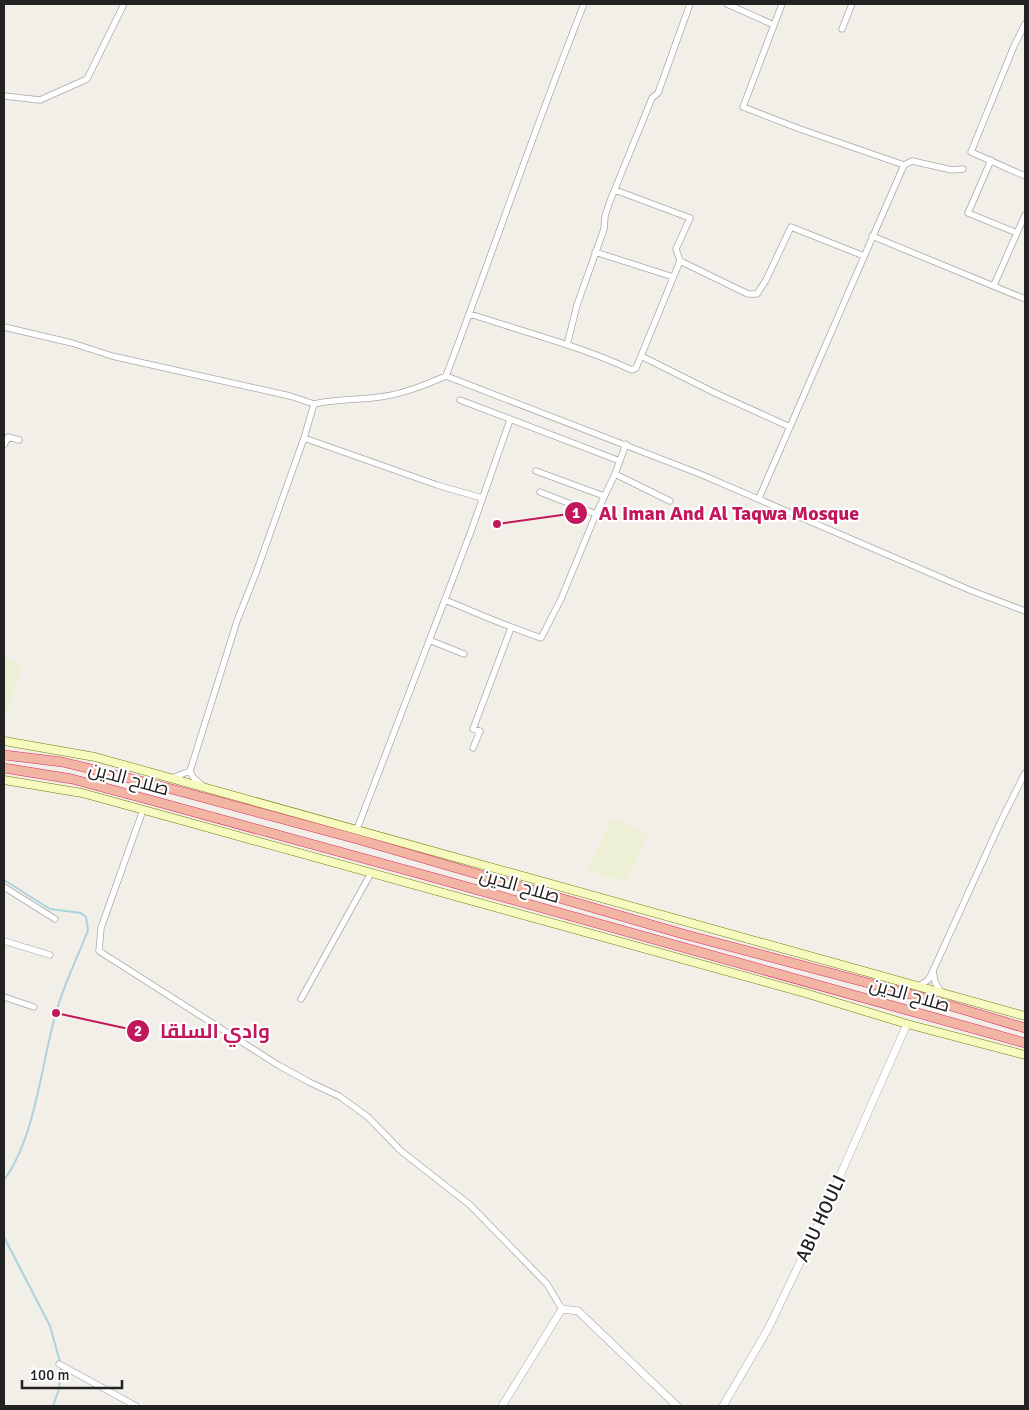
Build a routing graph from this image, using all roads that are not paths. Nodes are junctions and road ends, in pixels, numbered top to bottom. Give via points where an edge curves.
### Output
1 (124, 4) edge
2 (582, 4) edge
3 (690, 4) edge
4 (727, 4) edge
5 (782, 4) edge
6 (852, 4) edge
7 (1025, 24) edge
8 (774, 25) junction
9 (842, 30) dead end
10 (4, 96) edge
11 (991, 160) junction
12 (904, 165) junction
13 (963, 169) dead end
14 (1025, 176) edge
15 (615, 190) junction
16 (1025, 215) edge
17 (1017, 233) junction
18 (872, 236) junction
19 (595, 252) junction
20 (864, 256) junction
21 (680, 261) junction
22 (674, 277) junction
23 (994, 285) junction
24 (1025, 299) edge
25 (470, 314) junction
26 (4, 327) edge
27 (567, 345) junction
28 (641, 356) junction
29 (446, 376) junction
30 (460, 400) dead end
31 (314, 404) junction
32 (510, 420) junction
33 (790, 427) junction
34 (304, 438) junction
35 (19, 440) dead end
36 (626, 444) junction
37 (4, 446) edge
38 (620, 461) junction
39 (536, 472) dead end
40 (615, 474) junction
41 (540, 492) dead end
42 (604, 496) junction
43 (482, 498) junction
44 (759, 498) junction
45 (670, 501) dead end
46 (596, 514) junction
47 (445, 600) junction
48 (1025, 611) edge
49 (511, 628) junction
50 (429, 640) junction
51 (464, 654) dead end
52 (4, 741) edge
53 (473, 748) dead end
54 (4, 755) edge
55 (4, 768) edge
56 (190, 771) junction
57 (1025, 773) edge
58 (172, 778) junction
59 (4, 780) edge
60 (204, 787) junction
61 (143, 810) junction
62 (357, 829) junction
63 (371, 873) junction
64 (4, 887) edge
65 (589, 907) junction
66 (578, 918) junction
67 (55, 919) dead end
68 (4, 941) edge
69 (716, 942) junction
70 (50, 955) dead end
71 (710, 956) junction
72 (933, 970) junction
73 (919, 986) junction
74 (941, 992) junction
75 (4, 998) edge
76 (302, 999) dead end
77 (34, 1007) dead end
78 (1025, 1016) edge
79 (907, 1024) junction
80 (1025, 1028) edge
81 (1025, 1043) edge
82 (1025, 1055) edge
83 (562, 1309) junction
84 (59, 1364) dead end
85 (136, 1406) edge
86 (502, 1406) edge
87 (677, 1406) edge
88 (723, 1406) edge

1 - 10 street via 86,79 40,100
2 - 25 street
3 - 15 street via 658,93 652,98
4 - 8 street
5 - 8 street
6 - 9 street
7 - 11 street via 971,152
8 - 12 street via 744,107
11 - 14 street
11 - 17 street via 968,213
12 - 13 street via 912,161 952,170
12 - 18 street
15 - 19 street
15 - 21 street via 690,218 676,249
16 - 17 street
17 - 23 street
18 - 20 street
18 - 23 street
19 - 22 street
19 - 27 street
20 - 21 street via 791,227 757,294 748,294
20 - 33 street
21 - 22 street
22 - 28 street
23 - 24 street
25 - 27 street
25 - 29 street
26 - 31 street
27 - 28 street via 632,370
28 - 33 street
29 - 31 street via 381,397
29 - 36 street
30 - 32 street
31 - 34 street
32 - 38 street
32 - 43 street
33 - 44 street
34 - 43 street
34 - 56 street via 237,621
35 - 37 street via 8,437
36 - 38 street
36 - 44 street
38 - 40 street
39 - 42 street
40 - 42 street
40 - 45 street
41 - 46 street
42 - 46 street
43 - 47 street
44 - 48 street
46 - 49 street via 541,638
47 - 49 street
47 - 50 street
49 - 53 street via 473,728 480,731
50 - 51 street
50 - 62 street
52 - 58 main road via 96,757
54 - 65 highway, صلاح الدين via 62,762 145,782 357,839
55 - 66 highway, صلاح الدين via 72,779 141,797
56 - 58 street
56 - 60 street
57 - 72 street
58 - 60 main road
59 - 61 main road via 68,790
60 - 62 main road
61 - 63 main road
61 - 83 street via 102,928 99,951 278,1065 339,1096 368,1117 401,1151 477,1212 548,1284
62 - 73 main road
63 - 76 street
63 - 79 main road
64 - 67 street
65 - 66 highway
65 - 69 highway, صلاح الدين
66 - 71 highway, صلاح الدين
68 - 70 street
69 - 71 highway via 717,948
69 - 80 highway, صلاح الدين
71 - 81 highway, صلاح الدين
72 - 73 street via 928,980
72 - 74 street
73 - 74 main road
74 - 78 main road
75 - 77 street
79 - 82 main road
79 - 88 street, ABU HOULI via 820,1221 768,1329
83 - 86 street
83 - 87 street via 578,1311
84 - 85 street

